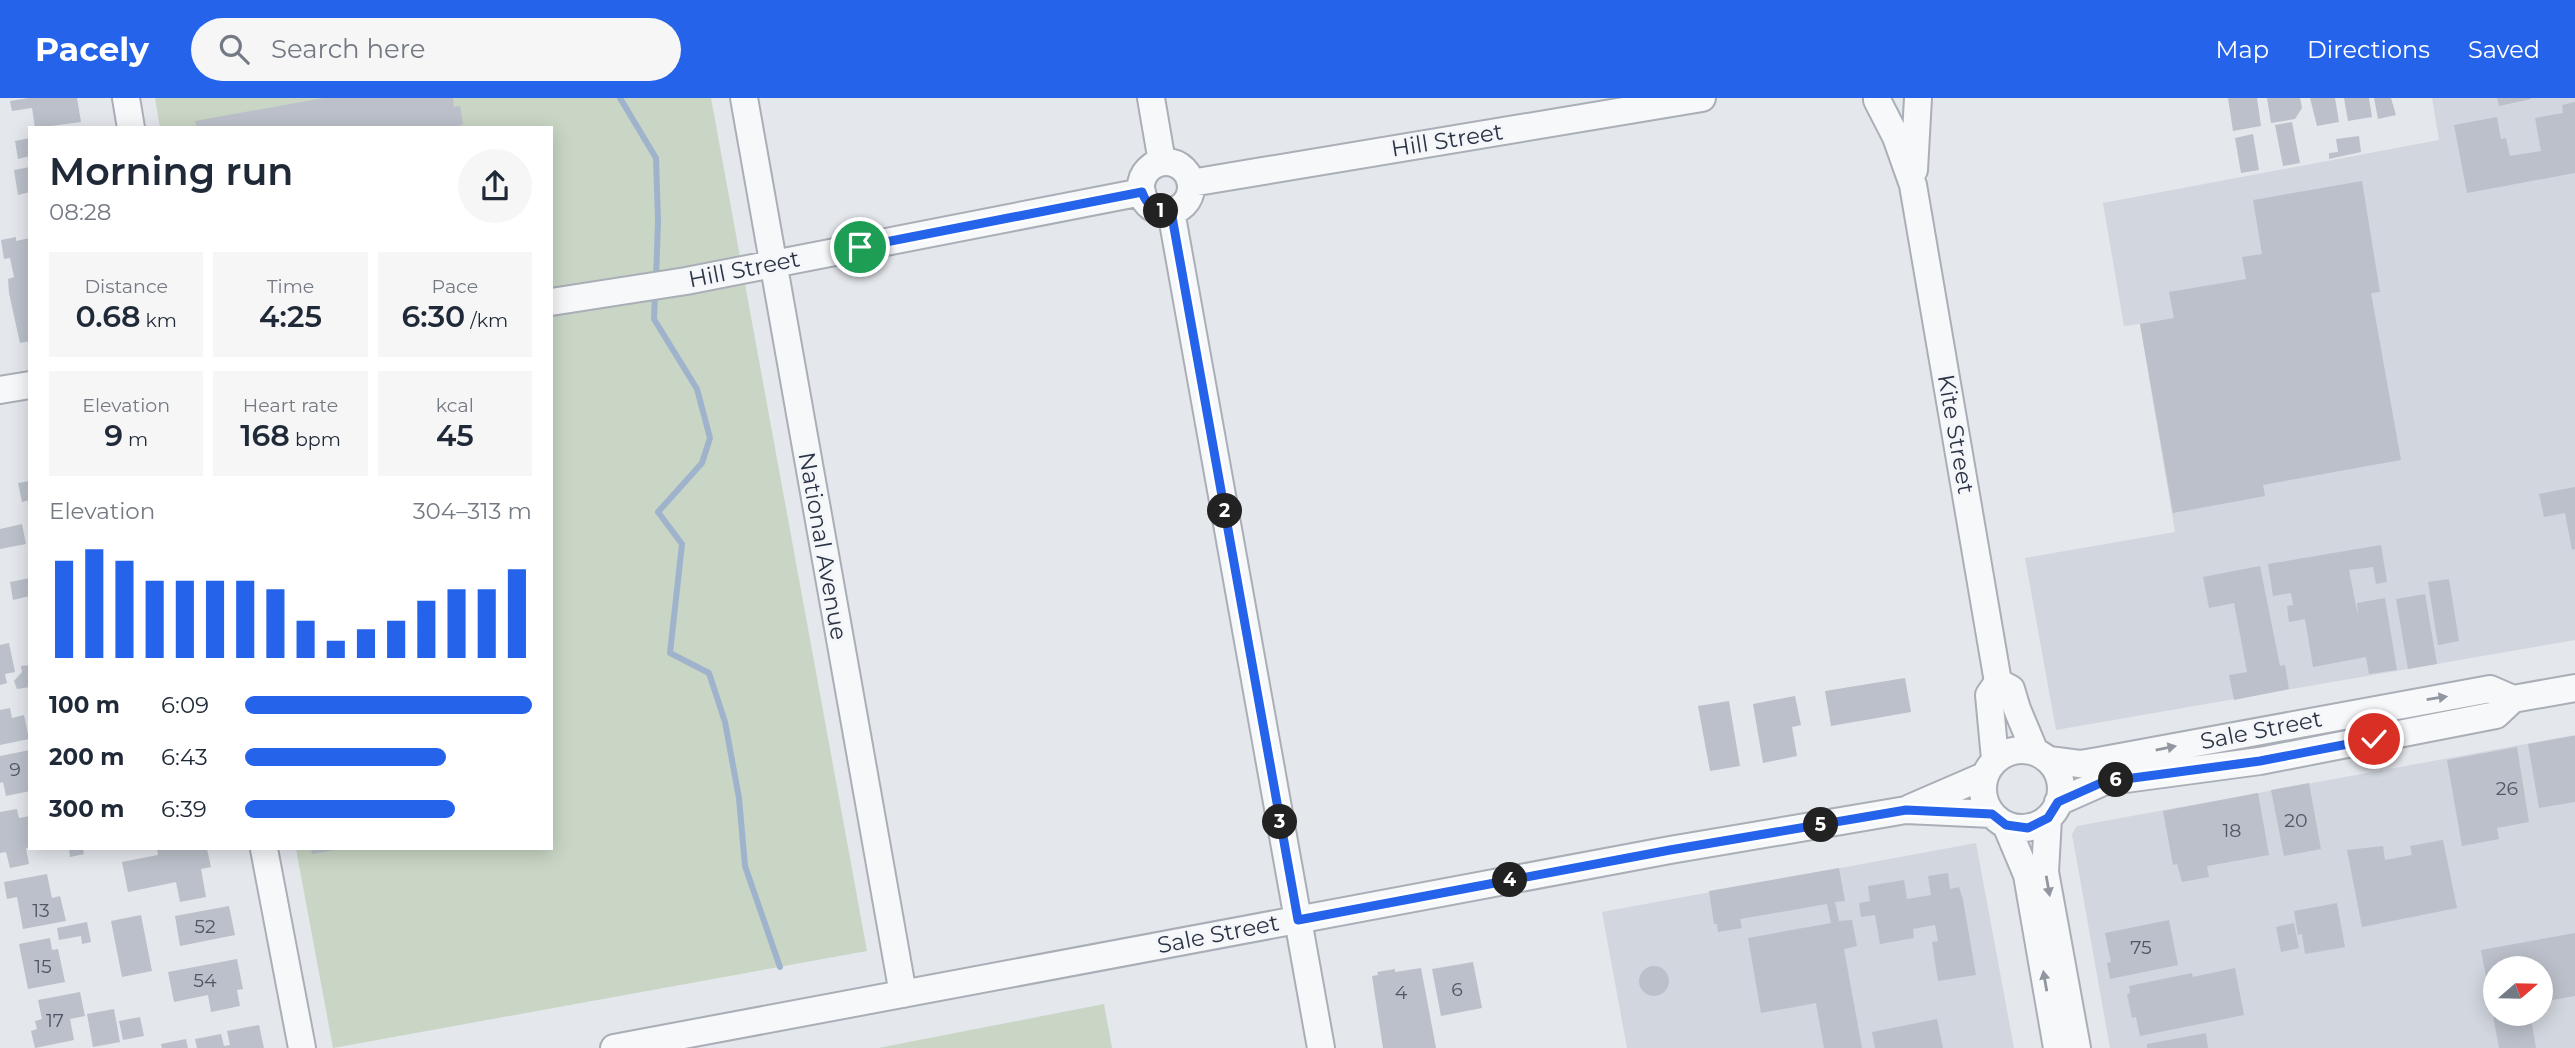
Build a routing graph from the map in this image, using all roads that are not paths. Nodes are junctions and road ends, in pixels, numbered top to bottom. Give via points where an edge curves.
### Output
1 (126, 98) edge
2 (744, 98) edge
3 (1151, 98) edge
4 (1702, 98) edge
5 (1910, 98) edge
6 (1918, 98) edge
7 (1875, 99) edge
8 (131, 126) edge
9 (1162, 162) junction
10 (1191, 183) junction
11 (1913, 185) junction
12 (1142, 192) junction
13 (1171, 211) junction
14 (772, 264) junction
15 (553, 302) edge
16 (28, 385) edge
17 (0, 390) edge
18 (1998, 682) junction
19 (2575, 688) edge
20 (2513, 699) junction
21 (2042, 756) junction
22 (1990, 768) junction
23 (1906, 810) junction
24 (2053, 810) junction
25 (1999, 819) junction
26 (264, 850) edge
27 (1298, 920) junction
28 (903, 994) junction
29 (302, 1048) edge
30 (614, 1048) edge
31 (1321, 1048) edge
32 (2057, 1048) edge
33 (2077, 1048) edge

1 - 8 street
2 - 14 street, National Avenue
3 - 9 street
4 - 10 street, Hill Street
5 - 7 street via 1898,102
6 - 11 street, Kite Street
7 - 11 street, Kite Street via 1896,137
9 - 10 street via 1178,164
9 - 12 street via 1144,176
10 - 13 street via 1189,198
11 - 18 street, Kite Street
12 - 13 street via 1149,205
12 - 14 street, Hill Street
13 - 27 street
14 - 15 street, Hill Street
14 - 28 street, National Avenue
16 - 17 street
18 - 21 street, Kite Street via 2011,689
18 - 22 street, Kite Street via 1989,695
19 - 20 street, Sale Street
21 -> 20 street, Sale Street via 2080,764 2490,689
20 - 24 street, Sale Street via 2496,715 2260,761 2103,782
21 - 22 street via 2014,750
21 - 24 street via 2060,780
22 - 23 street, Sale Street
22 - 25 street via 1982,790 1985,803
23 - 25 street, Sale Street
23 - 27 street, Sale Street
24 - 25 street via 2028,828
24 -> 33 street via 2045,872
32 -> 25 street via 2026,874
26 - 29 street
27 - 28 street, Sale Street
27 - 31 street
28 - 30 street, Sale Street

